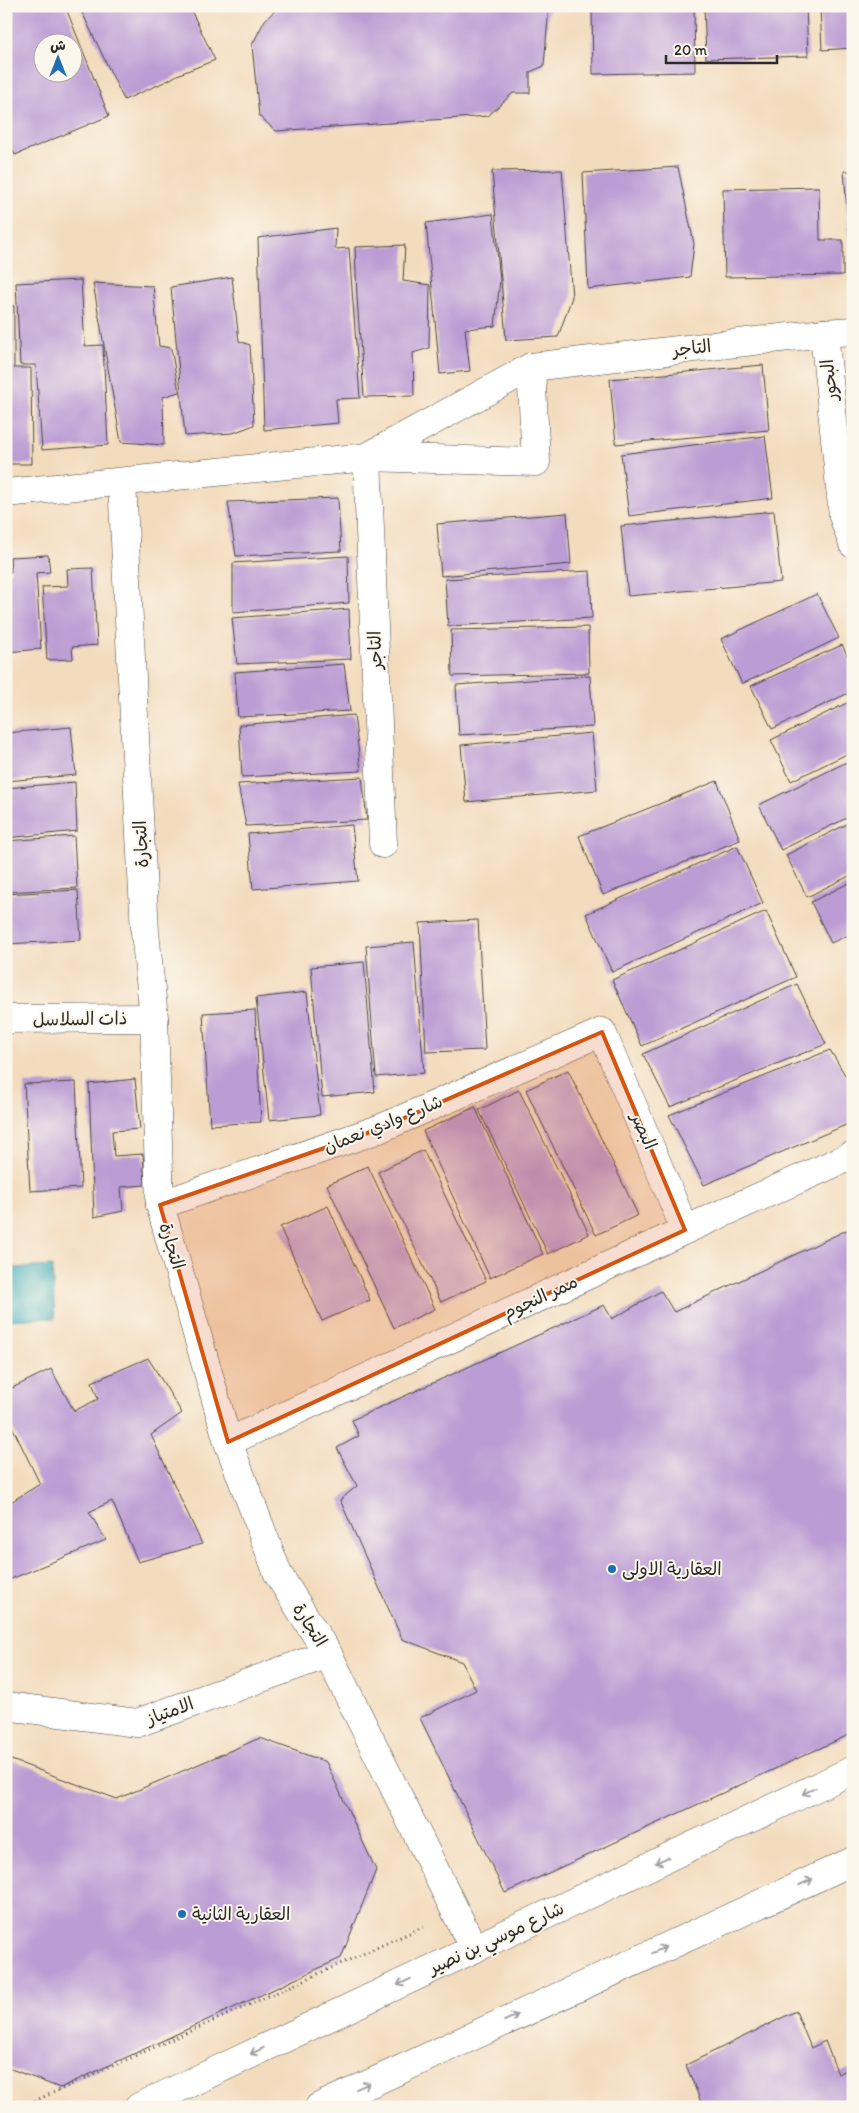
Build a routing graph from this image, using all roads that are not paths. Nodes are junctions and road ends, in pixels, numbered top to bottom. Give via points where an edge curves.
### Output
1 (853, 331) edge
2 (824, 333) junction
3 (531, 367) junction
4 (367, 457) junction
5 (122, 482) junction
6 (6, 493) edge
7 (853, 544) edge
8 (383, 844) dead end
9 (154, 1018) junction
10 (6, 1019) edge
11 (602, 1032) joint
12 (853, 1155) edge
13 (160, 1205) junction
14 (685, 1230) junction
15 (228, 1442) junction
16 (328, 1654) junction
17 (6, 1706) edge
18 (853, 1770) edge
19 (853, 1861) edge
20 (474, 1948) junction
21 (140, 2107) edge
22 (319, 2107) edge

1 - 2 street, التاجر
2 - 3 street, التاجر
2 - 7 street, البحور via 843,516
3 - 4 street, التاجر
3 - 4 street, التاجر via 536,462
4 - 5 street, التاجر
4 - 8 street, التاجر
5 - 6 street, التاجر
5 - 9 street, التجارة via 145,932
9 - 10 street, ذات السلاسل
9 - 13 street, التجارة
11 - 13 street, شارع وادي نعمان via 379,1129
11 - 14 street, البصر
12 - 14 street, ممر النجوم
13 - 15 street, التجارة
14 - 15 street, ممر النجوم
15 - 16 street, التجارة via 278,1574
16 - 17 street, الامتياز via 137,1723
16 - 20 street, التجارة
18 -> 20 street, شارع موسي بن نصير
22 -> 19 street
20 -> 21 street, شارع موسي بن نصير

